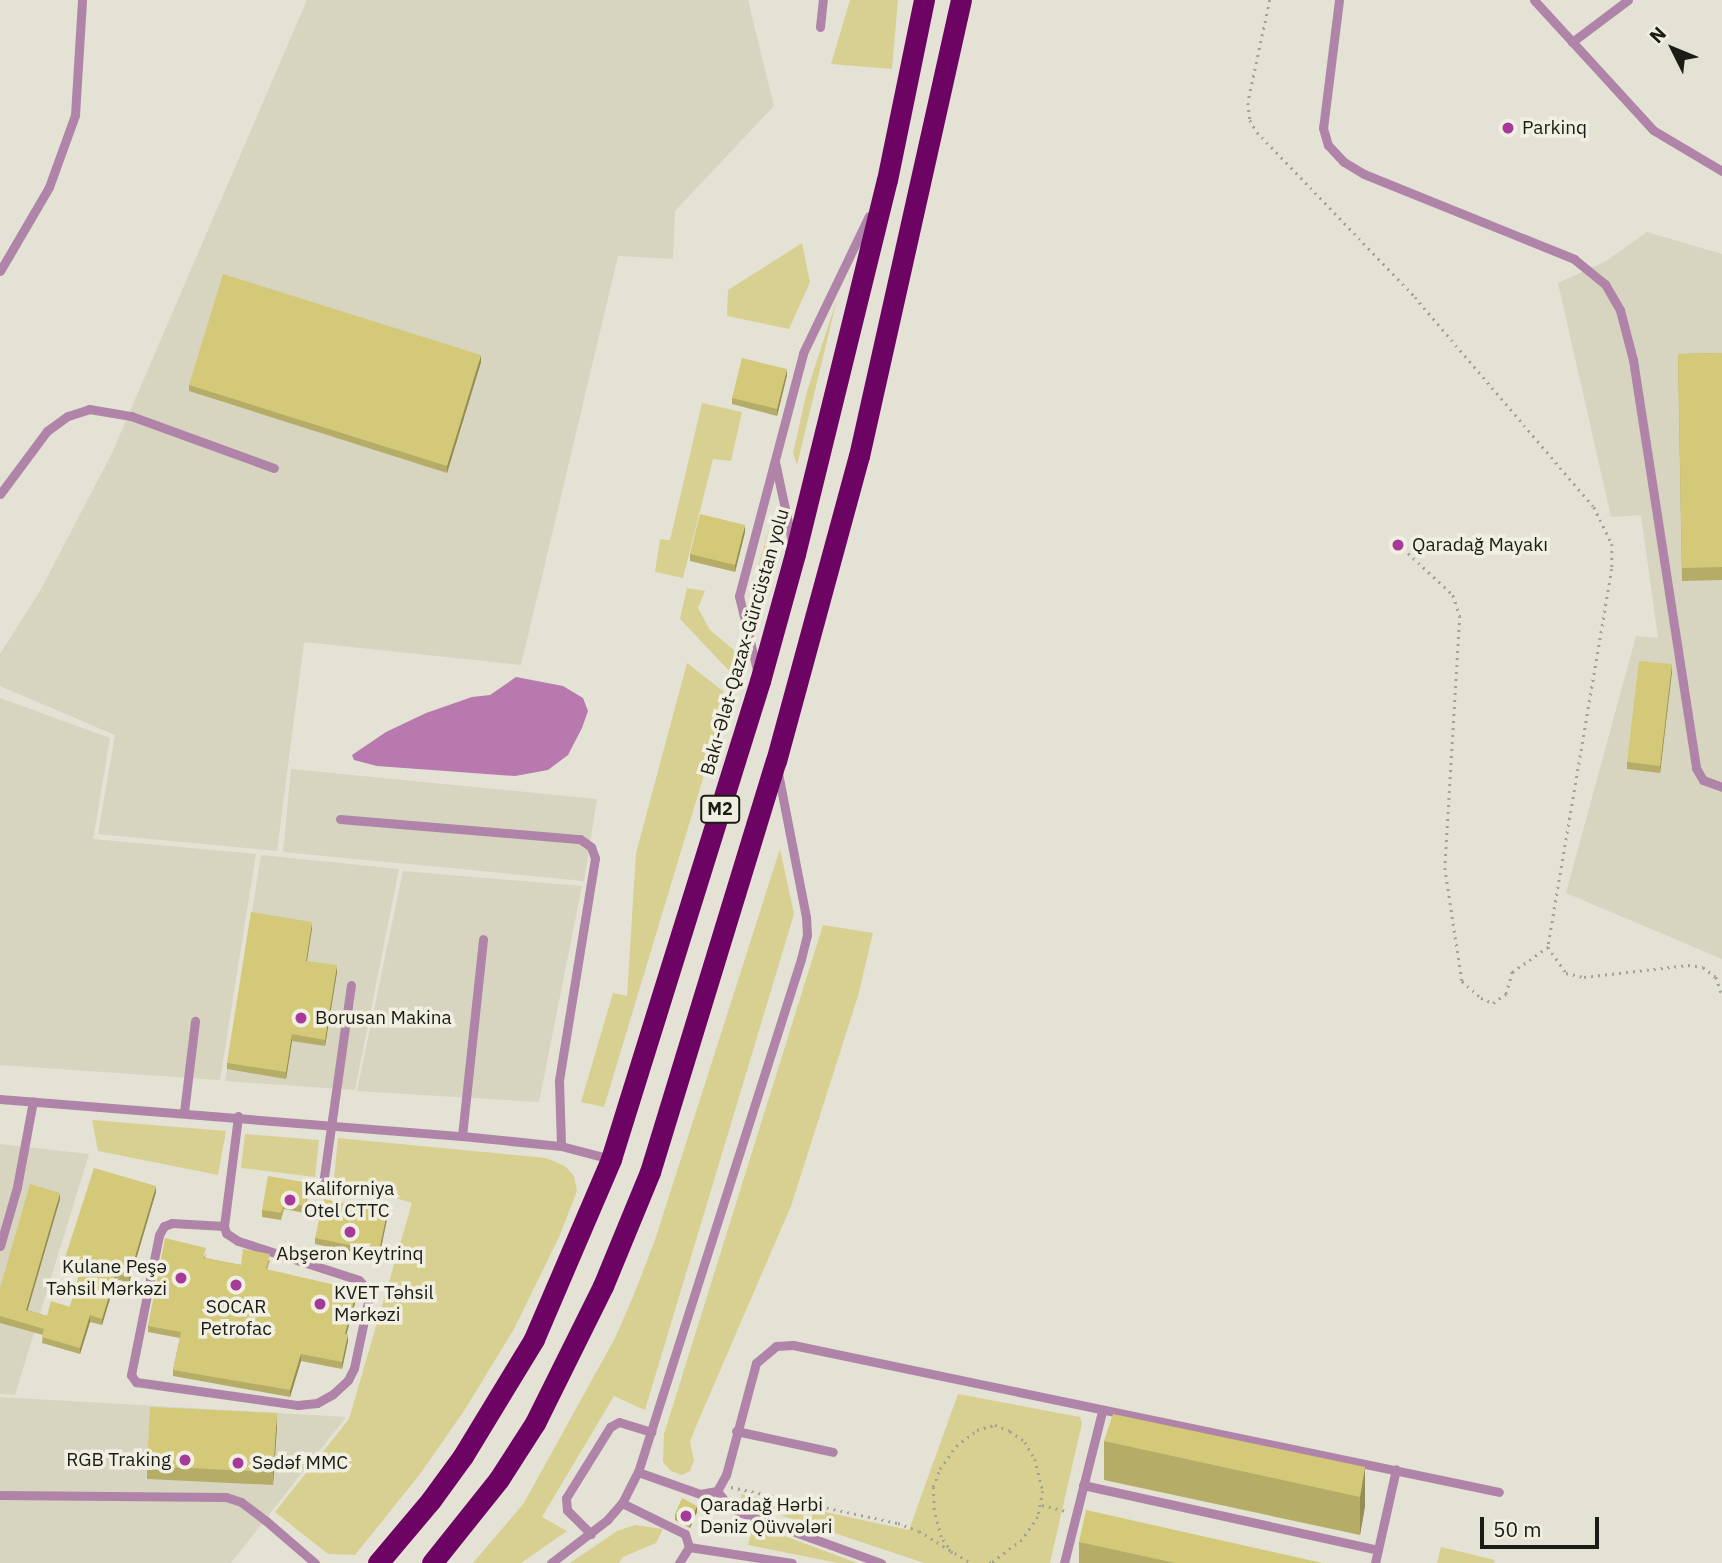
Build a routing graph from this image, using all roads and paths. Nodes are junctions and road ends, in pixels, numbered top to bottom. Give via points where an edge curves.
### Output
1 (82, 0) edge
2 (823, 0) edge
3 (917, 0) edge
4 (924, 0) edge
5 (961, 0) edge
6 (1270, 0) edge
7 (1339, 0) edge
8 (1534, 0) edge
9 (1628, 0) edge
10 (920, 21) junction
11 (820, 27) dead end
12 (1572, 42) junction
13 (1722, 171) edge
14 (887, 180) junction
15 (0, 271) edge
16 (775, 460) junction
17 (274, 468) dead end
18 (0, 494) edge
19 (1408, 553) dead end
20 (795, 554) junction
21 (760, 681) junction
22 (776, 761) junction
23 (1722, 787) edge
24 (340, 819) dead end
25 (483, 939) dead end
26 (1548, 947) junction
27 (351, 985) dead end
28 (1722, 996) edge
29 (195, 1021) dead end
30 (0, 1099) edge
31 (33, 1101) junction
32 (184, 1112) junction
33 (238, 1116) junction
34 (330, 1125) junction
35 (462, 1136) junction
36 (561, 1146) junction
37 (611, 1159) junction
38 (322, 1191) dead end
39 (224, 1226) junction
40 (0, 1246) edge
41 (1102, 1412) junction
42 (736, 1431) junction
43 (652, 1432) junction
44 (833, 1451) dead end
45 (1396, 1469) junction
46 (638, 1472) junction
47 (1083, 1485) junction
48 (719, 1488) junction
49 (1499, 1492) dead end
50 (0, 1495) edge
51 (622, 1503) junction
52 (1042, 1505) junction
53 (1077, 1513) junction
54 (1072, 1531) junction
55 (591, 1534) junction
56 (1085, 1534) edge
57 (689, 1547) junction
58 (1378, 1550) junction
59 (952, 1553) junction
60 (315, 1563) edge
61 (378, 1563) edge
62 (432, 1563) edge
63 (551, 1563) edge
64 (680, 1563) edge
65 (792, 1563) edge
66 (881, 1563) edge
67 (971, 1563) edge
68 (986, 1563) edge
69 (1064, 1563) edge
70 (1375, 1563) edge

1 - 15 lane via 80,78 68,140 49,187
2 - 11 lane
3 - 10 lane
4 - 10 highway, Bakı-Ələt-Qazax-Gürcüstan yolu / M2
5 - 22 highway, M2 via 859,456
6 - 26 path via 1248,103 1257,132 1415,297 1594,507 1612,544 1612,569
7 - 23 lane via 1323,128 1328,145 1364,174 1574,259 1605,284 1620,310 1633,360 1696,768 1703,780
8 - 12 lane
9 - 12 lane
10 - 14 highway, Bakı-Ələt-Qazax-Gürcüstan yolu / M2
12 - 13 lane via 1653,130
14 - 16 lane via 808,340
14 - 20 highway, Bakı-Ələt-Qazax-Gürcüstan yolu / M2
16 - 20 lane
16 - 21 lane via 739,596
17 - 18 lane via 131,416 89,409 68,416 47,431
19 - 26 path via 1453,595 1460,616 1445,868 1462,981 1493,1003 1506,994 1512,972
20 - 21 highway, Bakı-Ələt-Qazax-Gürcüstan yolu / M2
21 - 37 highway, Bakı-Ələt-Qazax-Gürcüstan yolu / M2
22 - 43 lane via 807,935
22 - 62 highway, M2 via 630,1225 535,1423 499,1479
24 - 36 lane via 580,839 591,847 595,858 559,1081
25 - 35 lane
26 - 28 path via 1566,973 1584,977 1703,967 1716,977
27 - 34 lane
29 - 32 lane
30 - 31 lane
31 - 32 lane
31 - 40 lane
32 - 33 lane
33 - 34 lane
33 - 39 lane
34 - 35 lane
34 - 38 lane
35 - 36 lane
36 - 37 lane
37 - 61 highway, Bakı-Ələt-Qazax-Gürcüstan yolu / M2 via 528,1350 463,1456
39 - 39 lane via 232,1238 346,1275 370,1292 354,1368 348,1380 317,1404 136,1381 131,1375 159,1234 172,1223
41 - 42 lane via 793,1345 776,1346 756,1363
41 - 45 lane
41 - 47 lane
42 - 44 lane
42 - 48 lane
43 - 46 lane
43 - 55 lane via 619,1422 610,1427 566,1498 567,1510
45 - 49 lane
45 - 58 lane
46 - 48 lane via 700,1494
46 - 51 lane
47 - 53 lane
47 - 58 lane
48 - 59 path via 898,1523
48 - 66 lane via 730,1507 742,1513
50 - 60 lane via 226,1497 241,1502
51 - 55 lane
51 - 57 lane via 678,1529
52 - 53 path
52 - 59 path via 1035,1460 1025,1442 995,1425 977,1430 956,1446 933,1487 936,1519
52 - 68 path via 1022,1540
53 - 54 lane
54 - 56 lane
54 - 69 lane
55 - 63 lane
57 - 64 lane
57 - 65 lane
58 - 70 lane
59 - 67 path

